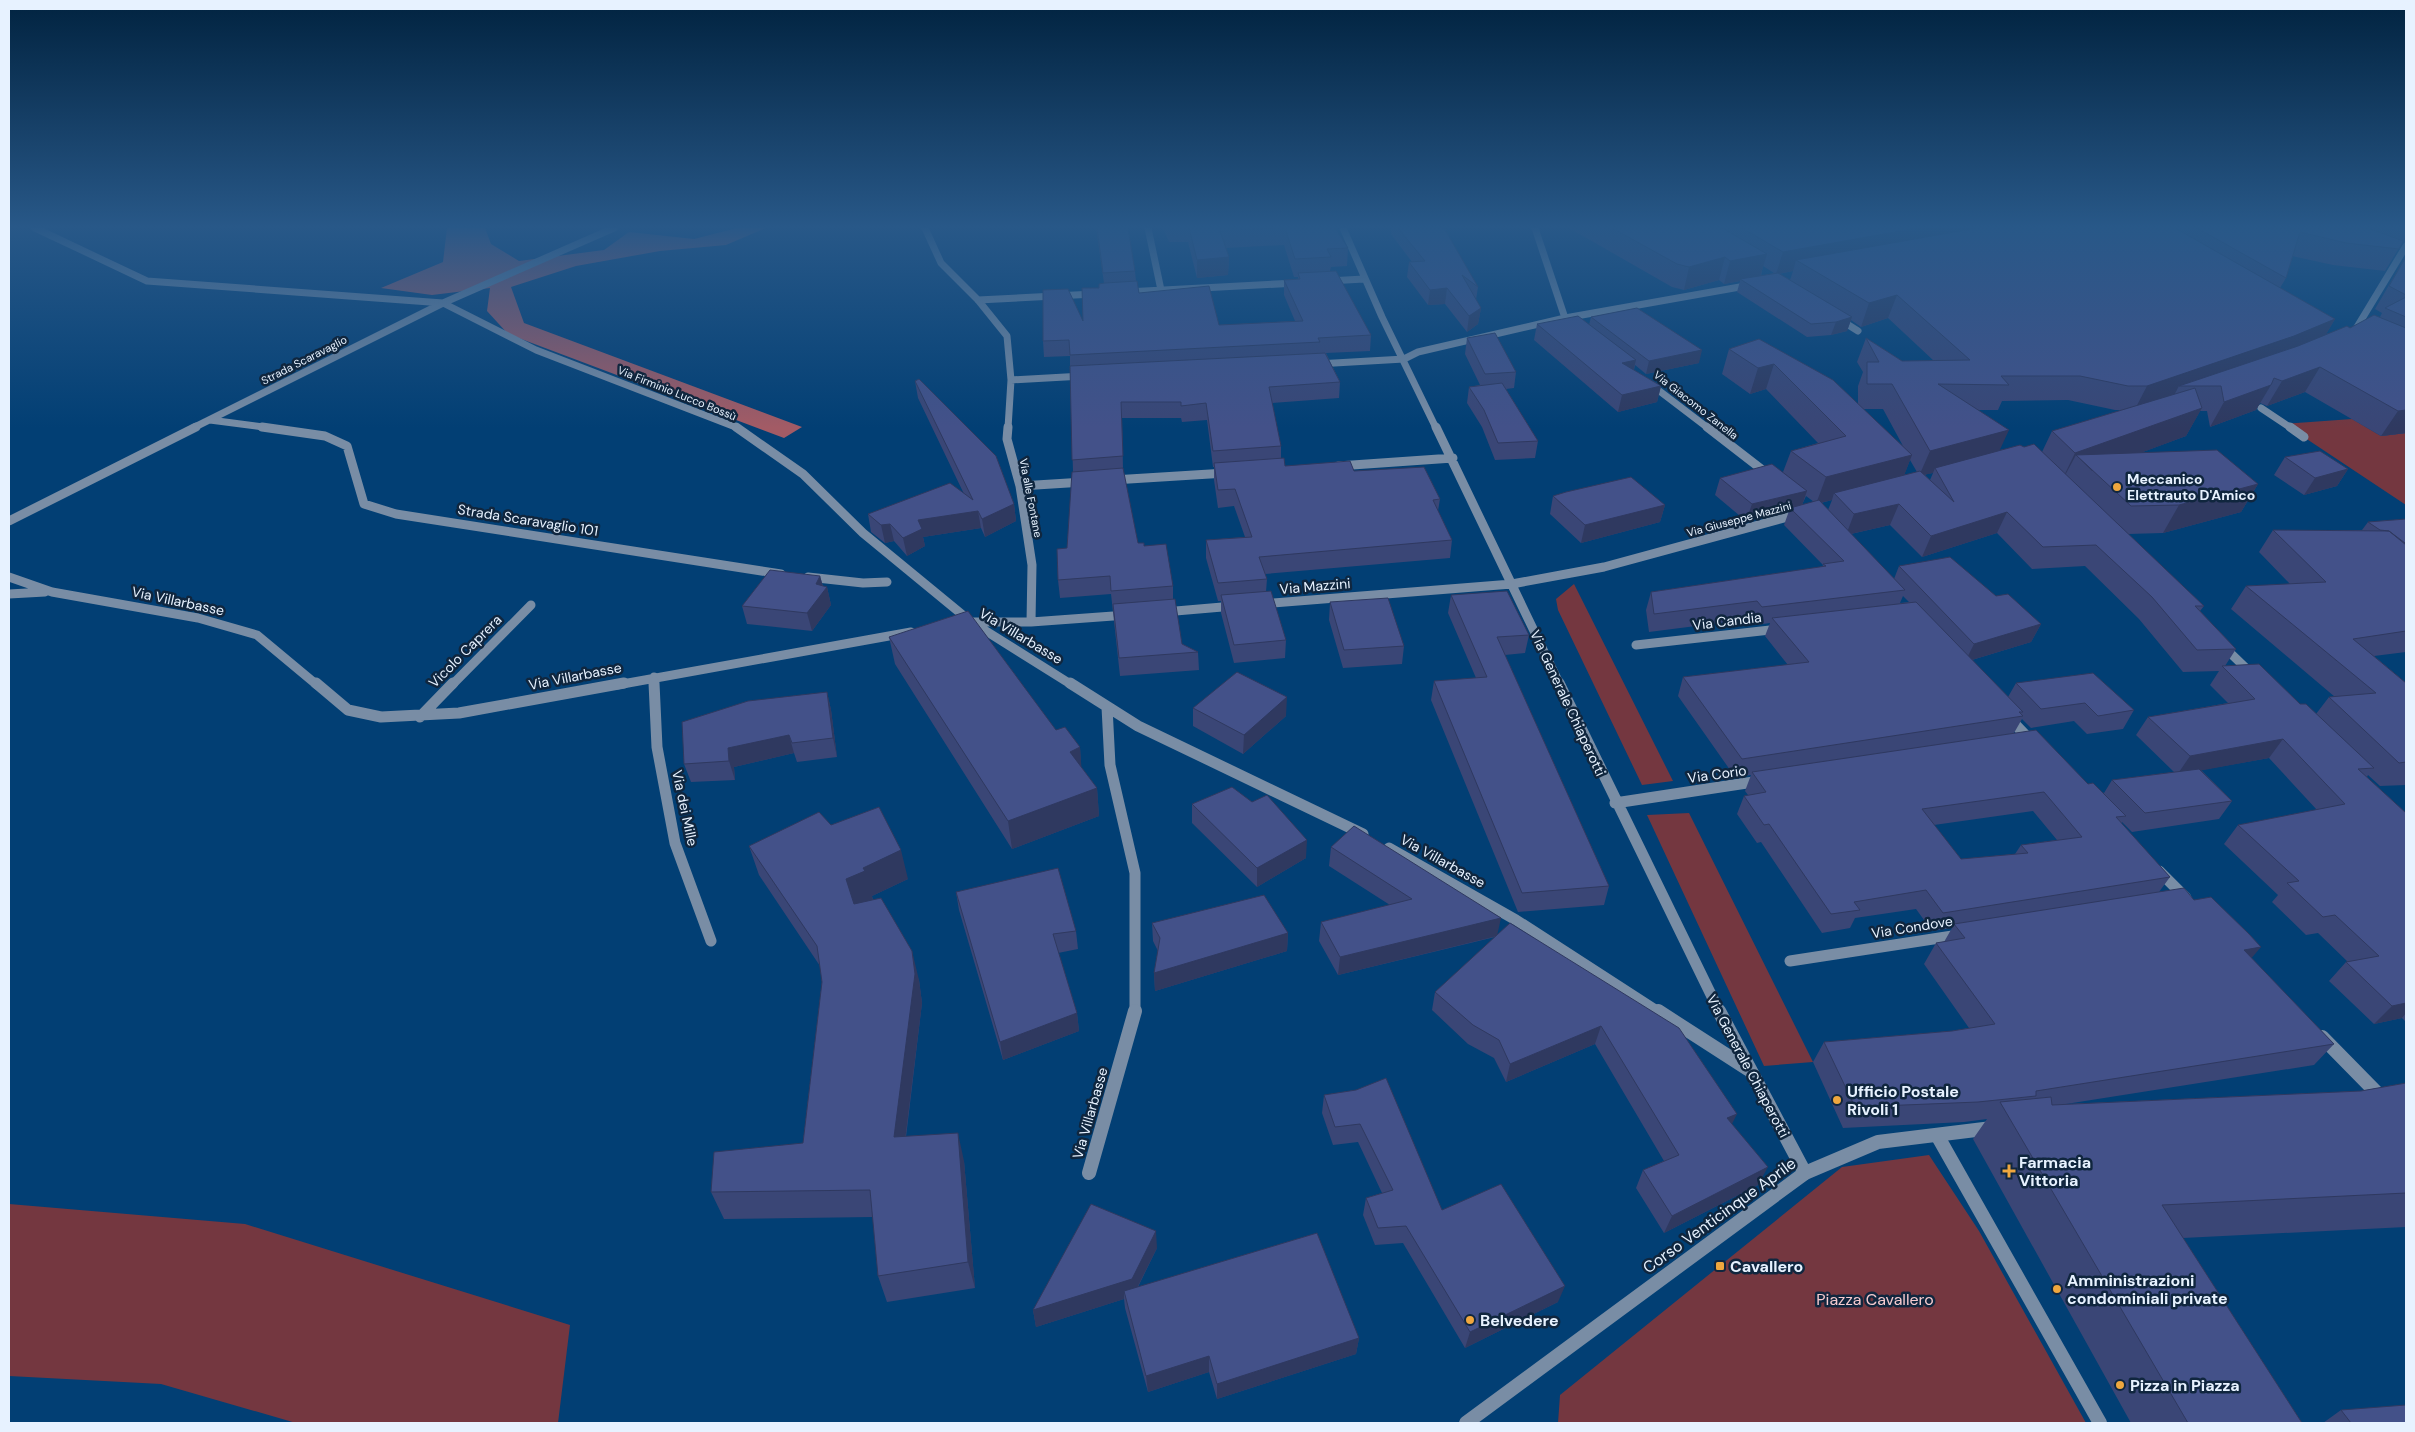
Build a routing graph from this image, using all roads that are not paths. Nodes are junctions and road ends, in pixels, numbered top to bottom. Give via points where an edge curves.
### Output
1 (333, 295) edge
2 (462, 295) edge
3 (973, 295) edge
4 (1070, 295) edge
5 (1372, 295) edge
6 (1557, 295) edge
7 (1697, 295) edge
8 (2378, 295) edge
9 (978, 300) junction
10 (443, 303) junction
11 (1834, 316) edge
12 (1565, 318) junction
13 (1580, 330) edge
14 (1858, 331) dead end
15 (2348, 336) edge
16 (1404, 359) junction
17 (1306, 364) edge
18 (1090, 376) edge
19 (1643, 378) edge
20 (1011, 380) junction
21 (2262, 408) edge
22 (210, 420) junction
23 (2304, 437) dead end
24 (1452, 458) junction
25 (1325, 467) edge
26 (1236, 472) edge
27 (1775, 480) edge
28 (1108, 481) edge
29 (1089, 482) edge
30 (1020, 486) junction
31 (1804, 512) edge
32 (9, 521) edge
33 (787, 574) edge
34 (796, 576) edge
35 (9, 577) edge
36 (887, 582) dead end
37 (1512, 584) junction
38 (52, 592) junction
39 (9, 594) edge
40 (531, 605) dead end
41 (970, 621) junction
42 (1031, 622) junction
43 (951, 624) edge
44 (1790, 627) edge
45 (922, 629) edge
46 (2215, 638) edge
47 (1636, 646) dead end
48 (654, 677) junction
49 (2257, 679) edge
50 (1108, 707) junction
51 (2004, 712) edge
52 (420, 717) junction
53 (2029, 743) edge
54 (1767, 780) edge
55 (1615, 803) junction
56 (2152, 864) edge
57 (2167, 902) edge
58 (1974, 932) edge
59 (711, 941) dead end
60 (1790, 962) dead end
61 (2315, 1030) edge
62 (1748, 1069) junction
63 (2391, 1091) edge
64 (2376, 1092) junction
65 (2358, 1093) edge
66 (2008, 1127) edge
67 (1937, 1135) junction
68 (1089, 1173) dead end
69 (1805, 1173) junction
70 (1476, 1421) edge
71 (2100, 1423) edge

1 - 10 street
2 - 10 street, Strada Scaravaglio
3 - 9 street, Via alle Fontane
4 - 9 street
5 - 16 street, Via Generale Chiaperotti
6 - 12 street
7 - 12 street
8 - 15 street via 2358,332
9 - 20 street, Via alle Fontane via 1007,336
10 - 22 street, Strada Scaravaglio
10 - 41 street, Via Firminio Lucco Bossù via 536,350 734,426 803,474 863,533
11 - 14 street
12 - 13 street
12 - 16 street via 1418,352
16 - 17 street
16 - 24 street, Via Generale Chiaperotti
18 - 20 street
19 - 27 street, Via Giacomo Zanella
20 - 30 street, Via alle Fontane via 1008,439
21 - 23 street
22 - 32 street, Strada Scaravaglio
22 - 33 street, Strada Scaravaglio 101 via 326,436 347,446 364,504 396,514
24 - 25 street
24 - 37 street, Via Generale Chiaperotti
26 - 28 street
29 - 30 street
30 - 42 street, Via alle Fontane via 1032,565
31 - 37 street, Via Giuseppe Mazzini via 1604,568
34 - 36 street via 863,583
35 - 38 street, Via Villarbasse
37 - 42 street, Via Mazzini
37 - 55 street, Via Generale Chiaperotti
38 - 39 street, Via Villarbasse
38 - 52 street, Via Villarbasse via 198,618 257,635 348,710 381,718
40 - 52 street, Vicolo Caprera
41 - 42 street, Via Mazzini
41 - 43 street, Via Villarbasse
41 - 50 street, Via Villarbasse
44 - 47 street, Via Candia
45 - 48 street, Via Villarbasse
46 - 49 street
48 - 52 street, Via Villarbasse via 459,713
48 - 59 street, Via dei Mille via 657,747 675,844
50 - 62 street, Via Villarbasse via 1138,726 1349,826 1516,920
50 - 68 street, Via Villarbasse via 1110,764 1135,873 1135,1012
51 - 53 street
54 - 55 street, Via Corio
55 - 62 street, Via Generale Chiaperotti
56 - 57 street via 2190,902
58 - 60 street, Via Condove
61 - 64 street
62 - 69 street, Via Generale Chiaperotti
63 - 64 street
64 - 65 street
66 - 67 street, Corso Venticinque Aprile
67 - 69 street, Corso Venticinque Aprile via 1878,1142
67 - 71 street
69 - 70 street, Corso Venticinque Aprile

